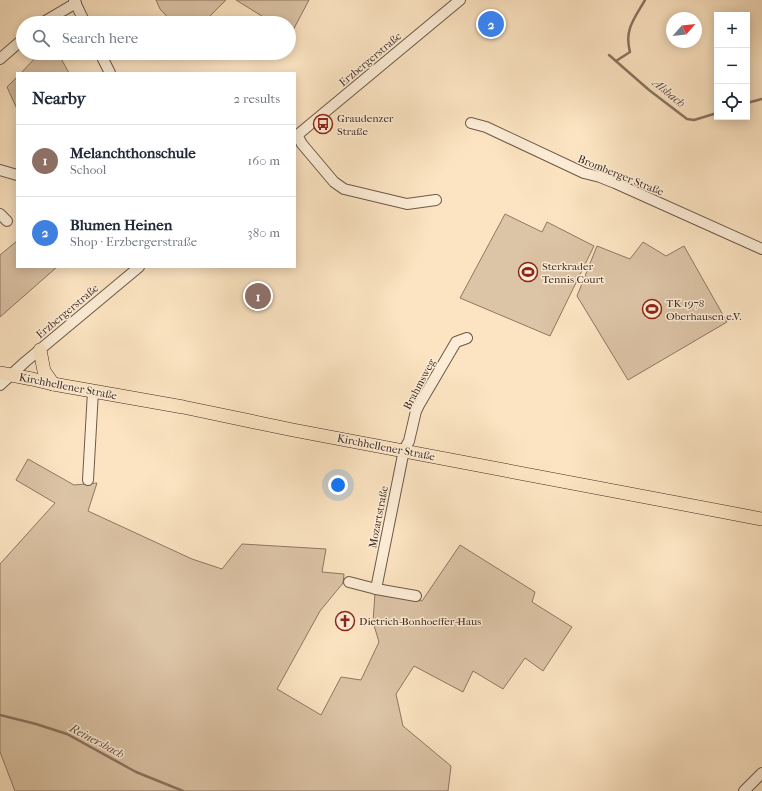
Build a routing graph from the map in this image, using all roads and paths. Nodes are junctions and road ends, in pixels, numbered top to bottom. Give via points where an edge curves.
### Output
1 (460, 0) edge
2 (75, 1) edge
3 (52, 16) edge
4 (82, 16) edge
5 (16, 45) edge
6 (0, 59) edge
7 (104, 60) edge
8 (110, 72) edge
9 (471, 123) dead end
10 (296, 136) edge
11 (0, 170) edge
12 (16, 175) edge
13 (436, 200) dead end
14 (762, 249) edge
15 (139, 268) edge
16 (467, 338) dead end
17 (40, 350) junction
18 (5, 374) edge
19 (53, 384) junction
20 (0, 385) edge
21 (92, 391) junction
22 (404, 450) junction
23 (88, 480) dead end
24 (762, 519) edge
25 (349, 582) dead end
26 (376, 589) junction
27 (416, 596) dead end
28 (762, 773) edge
29 (744, 791) edge

1 - 10 street, Erzbergerstraße
2 - 3 street
2 - 4 street
5 - 6 street
7 - 8 street
9 - 14 street, Bromberger Straße
10 - 13 street via 334,182 344,189 407,204
11 - 12 street
15 - 17 street, Erzbergerstraße
16 - 22 street, Brahmsweg via 456,342 419,405
17 - 18 street, Erzbergerstraße
17 - 19 main road via 44,370
18 - 19 main road, Kirchhellener Straße
18 - 20 street, Erzbergerstraße
19 - 21 main road, Kirchhellener Straße
21 - 22 main road, Kirchhellener Straße
21 - 23 street
22 - 24 main road, Kirchhellener Straße
22 - 26 street, Mozartstraße
25 - 26 street
26 - 27 street
28 - 29 street

